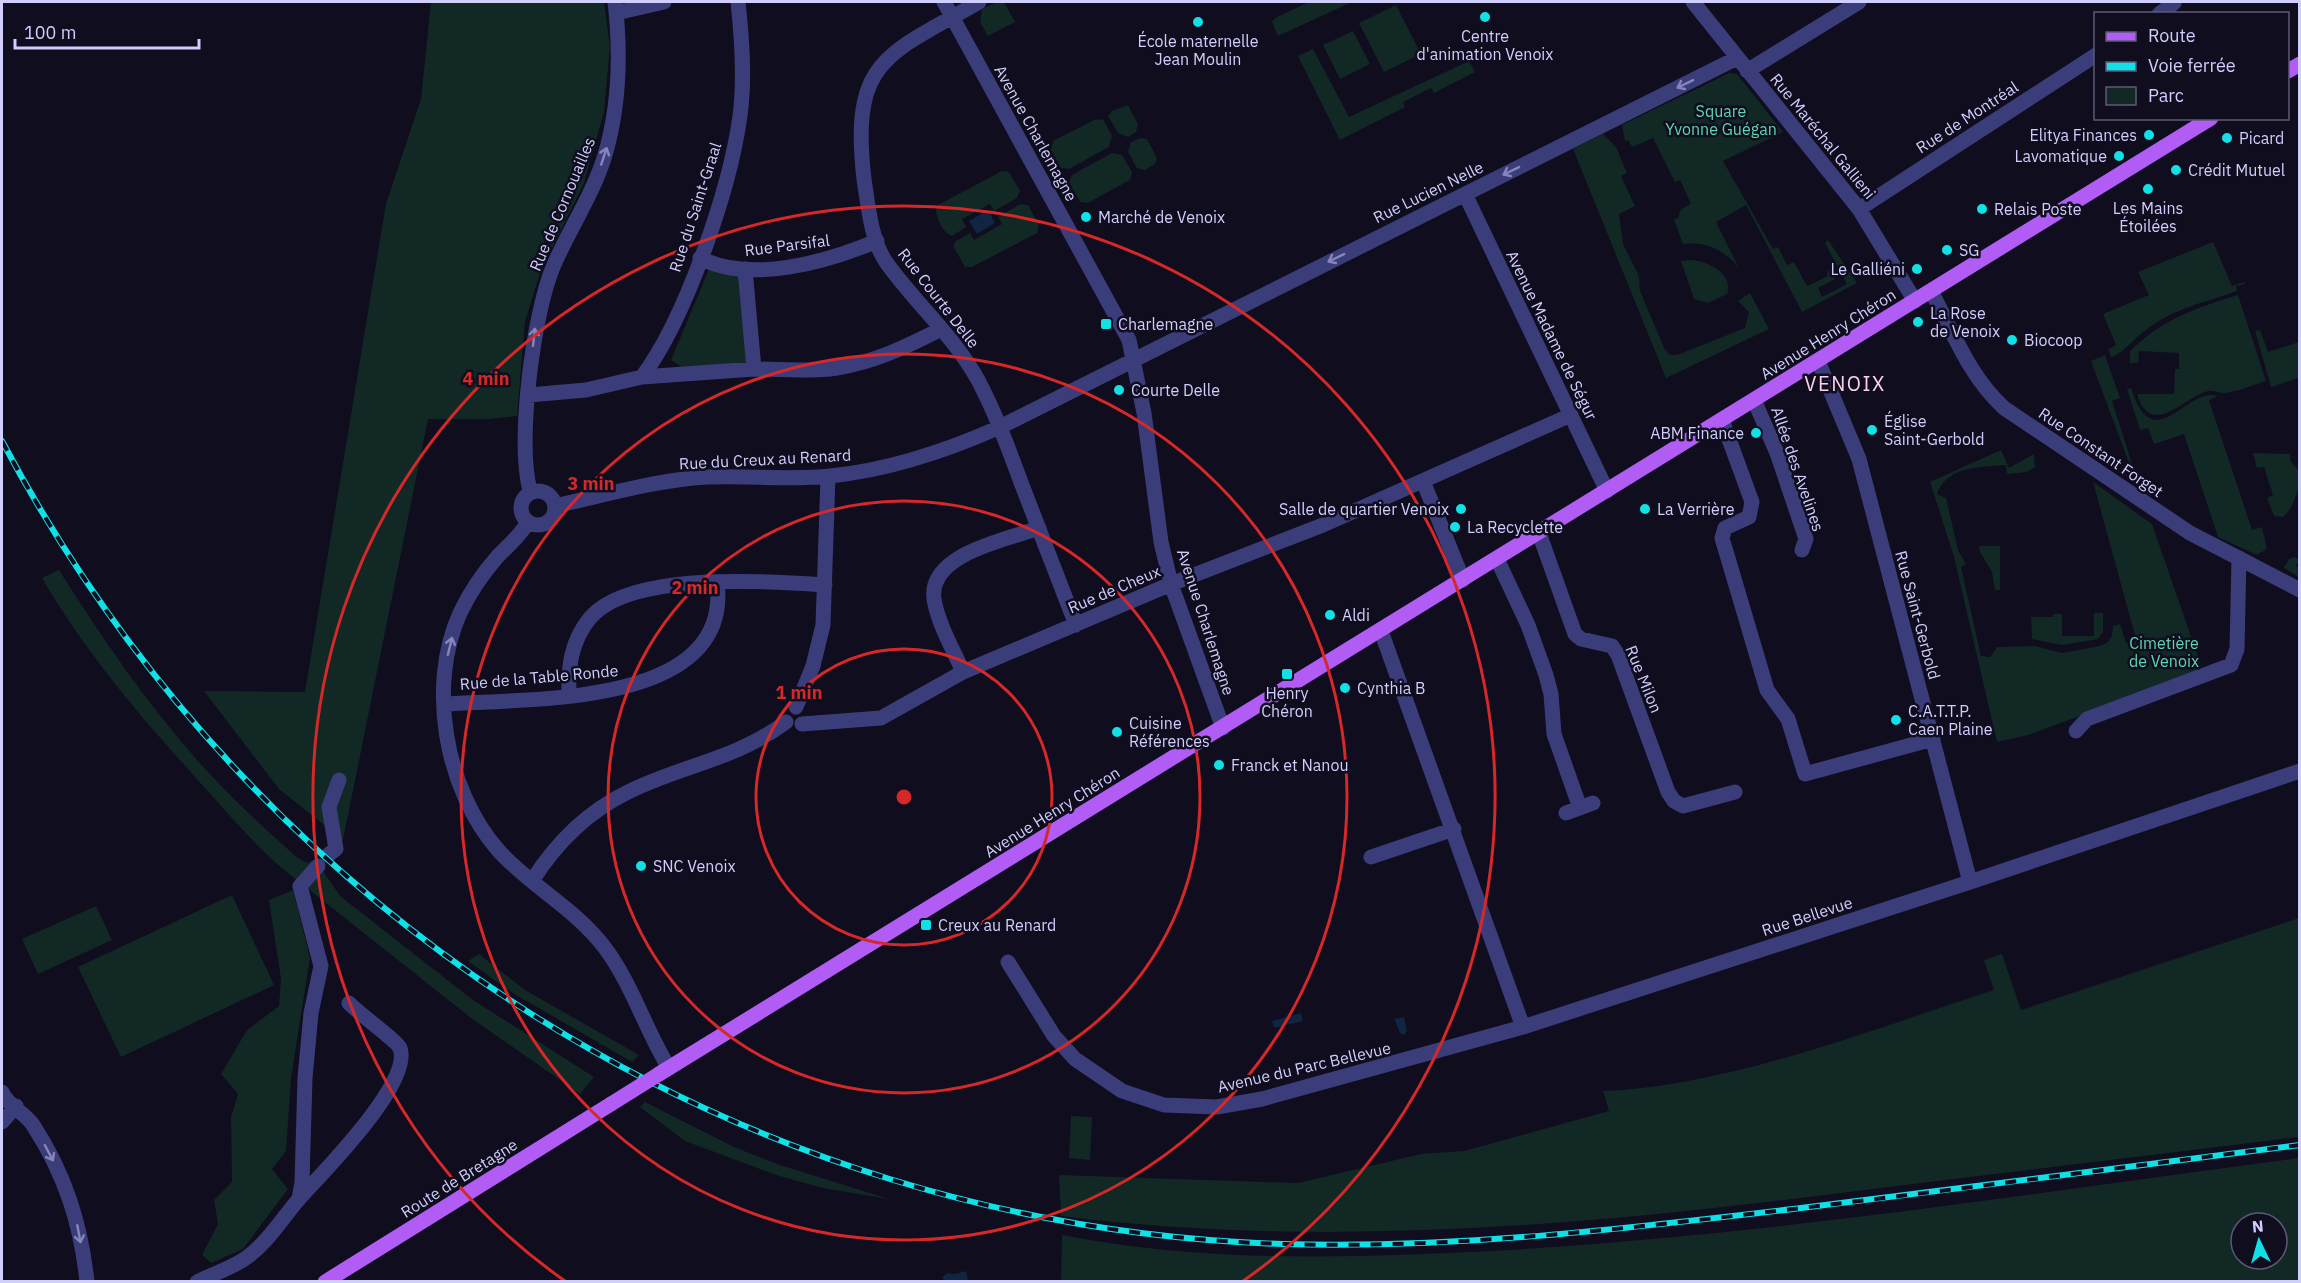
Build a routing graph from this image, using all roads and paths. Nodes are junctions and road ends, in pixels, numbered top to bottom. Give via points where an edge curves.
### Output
1 (664, 2) edge
2 (738, 2) edge
3 (944, 2) edge
4 (979, 2) edge
5 (1859, 2) edge
6 (1697, 3) edge
7 (2174, 3) dead end
8 (615, 7) edge
9 (2162, 12) edge
10 (952, 17) junction
11 (2094, 56) edge
12 (1742, 64) junction
13 (2208, 120) edge
14 (1465, 194) junction
15 (1859, 209) junction
16 (877, 241) junction
17 (700, 258) junction
18 (745, 269) junction
19 (1931, 291) junction
20 (1915, 301) junction
21 (941, 328) junction
22 (1135, 358) junction
23 (1818, 361) junction
24 (754, 369) junction
25 (642, 377) junction
26 (529, 395) junction
27 (1754, 400) junction
28 (1571, 415) junction
29 (1722, 420) junction
30 (1000, 427) junction
31 (828, 477) junction
32 (1423, 481) junction
33 (530, 491) junction
34 (1607, 491) junction
35 (555, 506) junction
36 (528, 522) junction
37 (1039, 528) junction
38 (1539, 533) junction
39 (1802, 550) dead end
40 (2239, 558) junction
41 (1497, 559) junction
42 (1463, 580) junction
43 (717, 582) junction
44 (1171, 584) junction
45 (825, 585) junction
46 (2300, 590) edge
47 (1076, 625) junction
48 (1381, 631) junction
49 (963, 672) junction
50 (568, 695) junction
51 (445, 704) junction
52 (796, 707) junction
53 (786, 722) junction
54 (802, 724) junction
55 (1223, 728) junction
56 (2076, 731) dead end
57 (1933, 739) junction
58 (2300, 771) edge
59 (339, 780) dead end
60 (1735, 792) dead end
61 (1580, 808) dead end
62 (1454, 829) junction
63 (1371, 857) dead end
64 (532, 881) junction
65 (1970, 882) junction
66 (1008, 962) dead end
67 (348, 1003) dead end
68 (1523, 1027) junction
69 (664, 1071) junction
70 (2, 1092) edge
71 (611, 1104) joint
72 (16, 1106) junction
73 (2, 1122) edge
74 (299, 1199) junction
75 (87, 1281) edge
76 (196, 1281) edge
77 (325, 1281) edge

1 - 8 street
2 - 17 street, Rue du Saint-Graal via 743,68 740,116 732,163
3 - 10 street, Avenue Charlemagne
4 - 10 street, Rue Courte Delle
5 - 12 street, Rue Lucien Nelle
6 - 12 street, Rue Maréchal Gallieni
7 - 9 street
26 -> 8 street, Rue de Cornouailles via 536,324 553,267 604,156 618,96
10 - 16 street, Rue Courte Delle via 893,51 866,93 861,140 866,192
10 - 22 street, Avenue Charlemagne via 1108,299
11 - 15 street, Rue de Montréal
12 -> 14 street, Rue Lucien Nelle
12 - 15 street, Rue Maréchal Gallieni
13 - 19 main road, Avenue Henry Chéron
14 -> 22 street, Rue Lucien Nelle
14 - 28 street, Avenue Madame de Ségur
15 - 20 street, Rue Maréchal Gallieni
16 - 18 street, Rue Parsifal via 827,260
16 - 21 street, Rue Courte Delle via 885,260
17 - 18 street, Rue Parsifal via 726,269
17 - 25 street, Rue du Saint-Graal via 664,342
18 - 24 street
19 - 20 main road, Avenue Henry Chéron
19 - 40 street, Rue Constant Forget via 1973,372 2004,408 2175,524
20 - 23 main road, Avenue Henry Chéron
21 - 24 street via 859,363 816,369
21 - 30 street, Rue Courte Delle via 973,372
22 - 30 street, Rue du Creux au Renard
22 - 44 street, Avenue Charlemagne via 1158,527
23 - 27 main road, Avenue Henry Chéron
23 - 57 street, Rue Saint-Gerbold via 1859,459
24 - 25 street
25 - 26 street via 586,390
26 - 33 street, Rue de Cornouailles via 526,461
27 - 29 main road, Avenue Henry Chéron
27 - 39 street, Allée des Avelines via 1777,453 1806,540
28 - 32 street, Rue de Cheux
28 - 34 street, Avenue Madame de Ségur
29 - 34 main road, Avenue Henry Chéron
29 - 57 street via 1752,502 1749,517 1725,528 1722,538 1767,690 1788,720 1805,774
30 - 31 street, Rue du Creux au Renard via 923,458
30 - 37 street, Rue Courte Delle
31 - 35 street, Rue du Creux au Renard via 693,478 619,489
31 - 45 street
32 - 42 street
32 - 44 street, Rue de Cheux
33 - 35 street via 544,491
33 - 36 street via 520,506
34 - 38 main road, Avenue Henry Chéron
35 - 36 street via 547,523
51 -> 36 street via 448,657 460,613 477,582
37 - 47 street, Rue Courte Delle
37 - 49 street via 953,560 937,575 937,610
38 - 41 main road, Avenue Henry Chéron
38 - 60 street, Rue Milon via 1575,634 1612,646 1618,655 1674,801 1683,806
40 - 46 street, Rue Constant Forget
40 - 56 street via 2237,650 2231,665 2087,719
41 - 42 main road, Avenue Henry Chéron
41 - 61 street via 1543,665 1551,694 1554,734
42 - 48 main road, Avenue Henry Chéron
43 - 45 street
43 - 50 street, Rue de la Table Ronde via 715,624 694,653 676,666 632,686
43 - 50 street via 621,597 592,616 575,642 569,663
44 - 47 street, Rue de Cheux
44 - 55 street, Avenue Charlemagne
45 - 52 street via 818,647
47 - 49 street, Rue de Cheux
48 - 55 main road, Avenue Henry Chéron
48 - 62 street
49 - 54 street, Rue de Cheux via 881,718
50 - 51 street, Rue de la Table Ronde
51 - 64 street via 450,751 467,799 497,849
52 - 53 street via 786,712
52 - 54 street via 804,716
53 - 54 street via 793,727
53 - 64 street via 758,742 649,783 607,804 560,842
55 - 69 main road, Avenue Henry Chéron
57 - 65 street, Rue Saint-Gerbold
58 - 65 street, Rue Bellevue
59 - 74 street via 329,807 336,849 300,886 321,966 311,1013
62 - 63 street
62 - 68 street
64 - 69 street via 577,916 621,971
65 - 68 street, Rue Bellevue
66 - 68 street, Avenue du Parc Bellevue via 1054,1036 1075,1059 1122,1091 1164,1105 1217,1107 1262,1099
67 - 74 street via 400,1048 400,1063 391,1088 360,1130
69 - 71 main road, Avenue Henry Chéron, bridge
70 - 72 street
71 - 77 main road, Route de Bretagne
72 - 73 street
72 -> 75 street via 34,1127 66,1184
74 - 76 street via 246,1258

